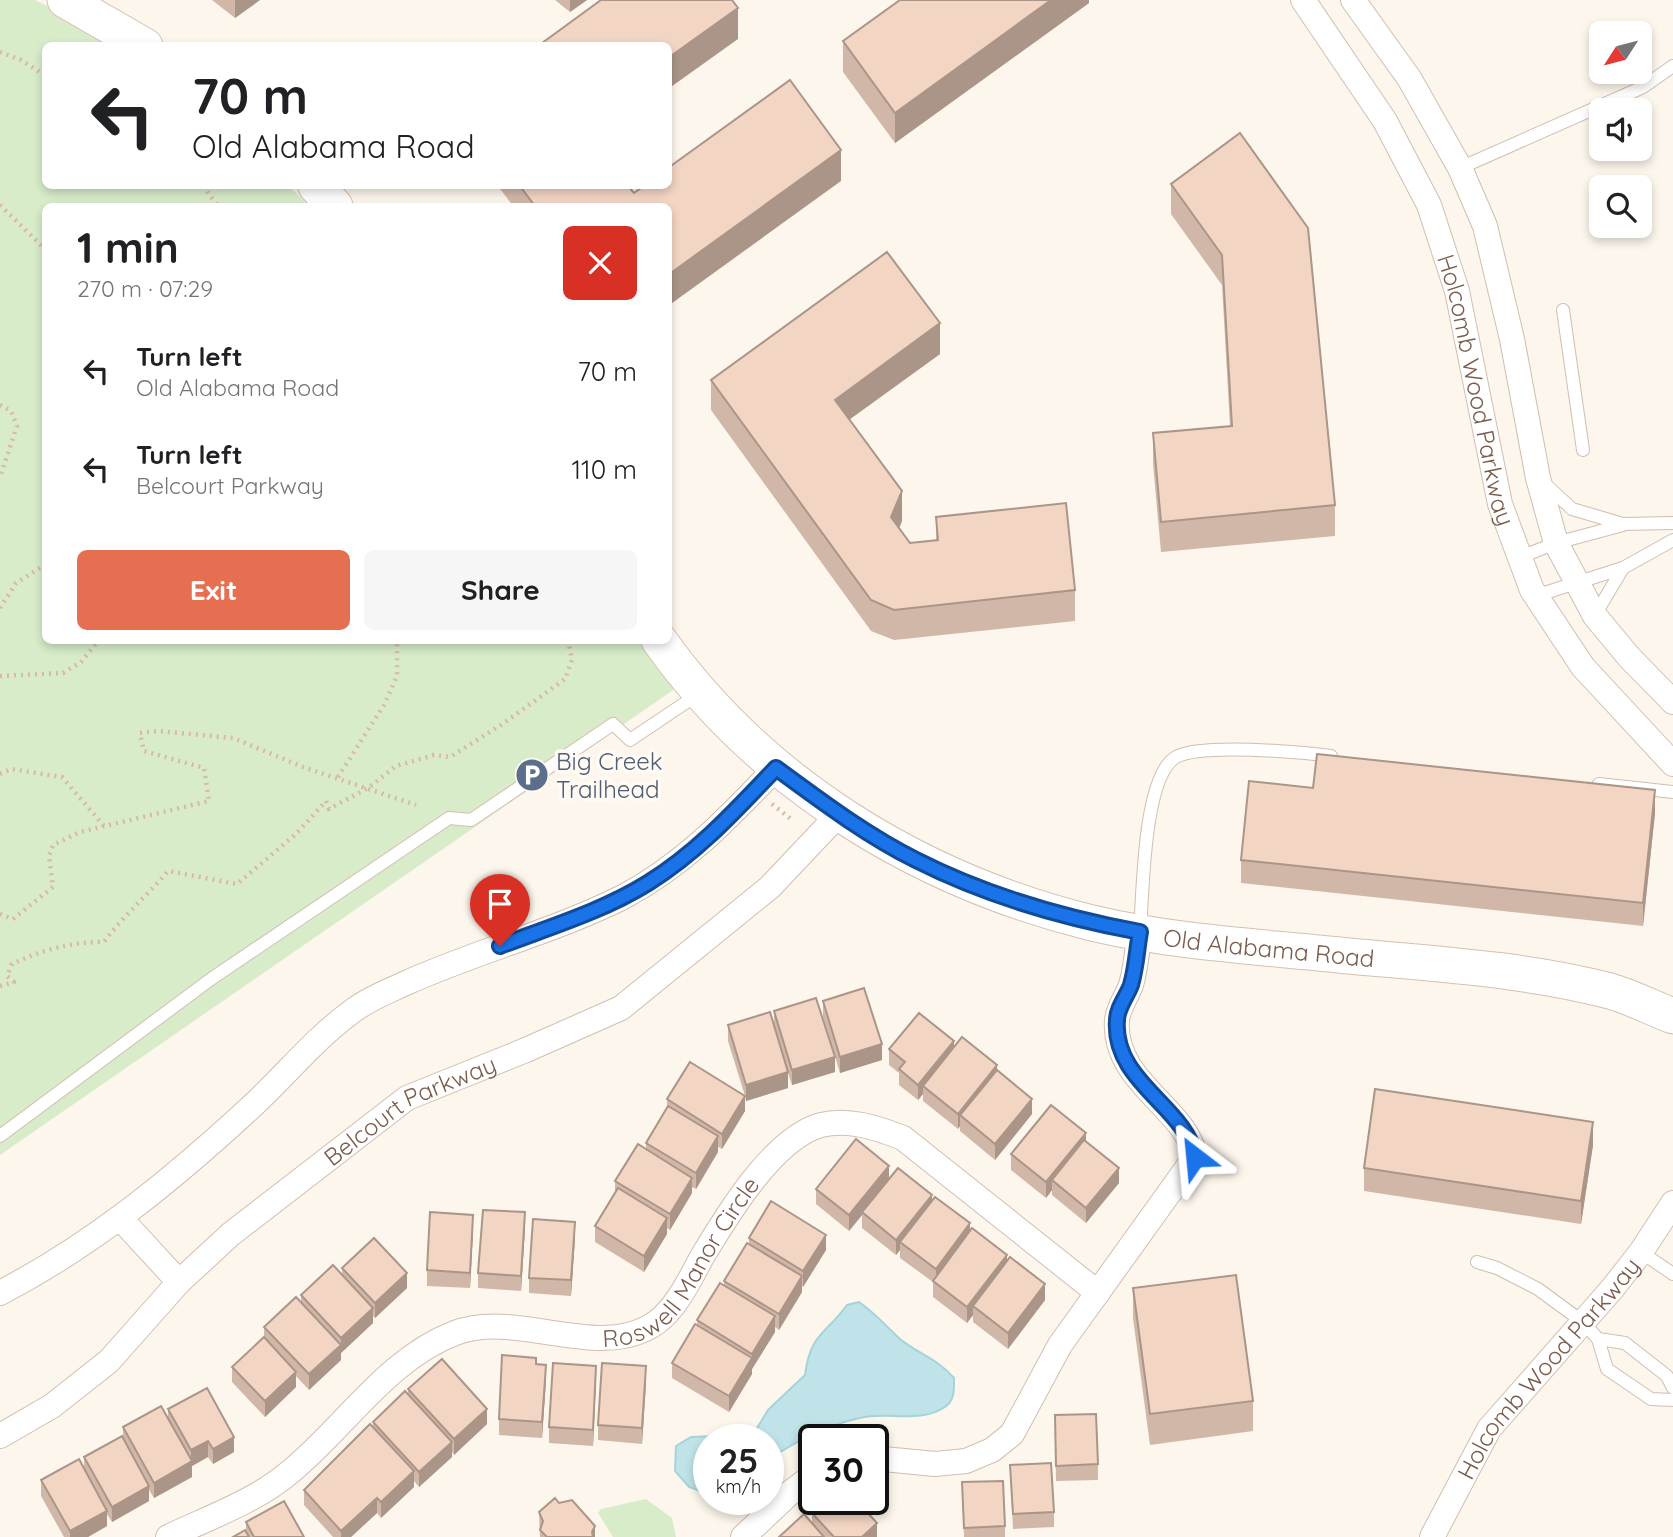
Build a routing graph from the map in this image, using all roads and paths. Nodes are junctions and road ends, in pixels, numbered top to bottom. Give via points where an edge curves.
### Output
1 (65, 0) edge
2 (1303, 0) edge
3 (1353, 0) edge
4 (138, 42) edge
5 (0, 52) edge
6 (1673, 66) edge
7 (42, 73) edge
8 (1460, 168) junction
9 (319, 189) edge
10 (332, 203) edge
11 (0, 205) edge
12 (42, 246) edge
13 (1563, 310) dead end
14 (0, 405) edge
15 (1583, 450) dead end
16 (0, 477) edge
17 (1538, 478) junction
18 (1673, 523) edge
19 (1623, 524) junction
20 (1673, 540) edge
21 (1556, 543) junction
22 (1518, 558) junction
23 (42, 567) edge
24 (1623, 568) junction
25 (1575, 580) junction
26 (1535, 596) junction
27 (0, 607) edge
28 (1595, 616) junction
29 (96, 644) edge
30 (397, 644) edge
31 (569, 644) edge
32 (662, 644) edge
33 (0, 676) edge
34 (701, 693) junction
35 (1673, 702) edge
36 (1342, 757) edge
37 (1673, 764) edge
38 (776, 768) junction
39 (0, 774) edge
40 (338, 777) junction
41 (1581, 782) edge
42 (368, 788) junction
43 (1673, 792) edge
44 (772, 804) dead end
45 (416, 805) dead end
46 (839, 814) junction
47 (792, 820) dead end
48 (104, 825) junction
49 (0, 914) edge
50 (1140, 932) junction
51 (0, 986) edge
52 (1662, 1003) edge
53 (0, 1136) edge
54 (1673, 1203) edge
55 (121, 1219) junction
56 (1642, 1252) junction
57 (1477, 1262) dead end
58 (1673, 1274) edge
59 (179, 1282) junction
60 (0, 1293) edge
61 (1098, 1293) junction
62 (1590, 1330) junction
63 (1673, 1388) edge
64 (1673, 1400) edge
65 (0, 1436) edge
66 (889, 1459) edge
67 (798, 1489) edge
68 (168, 1537) edge
69 (743, 1537) edge
70 (1432, 1537) edge

1 - 4 main road
2 - 22 street, Holcomb Wood Parkway via 1385,121 1429,205 1457,291 1500,504
3 - 8 street, Holcomb Wood Parkway via 1409,78
5 - 7 path
6 - 8 lane via 1643,87
8 - 17 street, Holcomb Wood Parkway via 1485,226
9 - 10 main road
11 - 12 path
13 - 15 lane
14 - 16 path via 11,411 17,426
17 - 19 lane via 1572,509
17 - 21 street, Holcomb Wood Parkway
18 - 19 lane
19 - 21 lane
20 - 24 lane
21 - 22 lane
21 - 25 street, Holcomb Wood Parkway
22 - 26 street, Holcomb Wood Parkway
23 - 27 path via 16,583
24 - 25 lane
24 - 28 lane
25 - 26 lane
25 - 28 street, Holcomb Wood Parkway
26 - 37 street, Holcomb Wood Parkway via 1583,667
28 - 35 street, Holcomb Wood Parkway
29 - 33 path via 81,662 63,673
30 - 40 path via 397,676
31 - 42 path via 572,660 565,679 501,725 450,757 434,755 396,766
32 - 34 main road, Old Alabama Road
34 - 38 main road, Old Alabama Road
34 - 53 lane via 630,740 613,724 471,820 449,818 211,979
36 - 50 lane via 1208,750 1177,757 1165,766 1154,788
38 - 46 main road, Old Alabama Road
38 - 55 street via 713,833 648,883 356,1008
39 - 48 path via 11,769 62,777
40 - 42 path
40 - 48 path via 233,738 158,730 140,733 144,751 204,768 209,801
41 - 43 lane
42 - 45 path
42 - 51 path via 329,809 326,801 296,834 237,884 168,871 104,942 37,953 12,964 7,976 14,982
44 - 47 path
46 - 50 main road, Old Alabama Road via 914,859 961,880 1092,923
46 - 59 street, Belcourt Parkway via 770,887 621,1007 407,1098 231,1234
48 - 49 path via 53,845 49,856 53,887 13,919
50 - 52 main road, Old Alabama Road via 1535,974
50 - 61 street via 1131,984 1116,1018 1120,1046 1131,1072 1171,1115 1194,1147 1195,1157
54 - 56 street, Holcomb Wood Parkway
55 - 59 street
55 - 60 street
56 - 58 lane
56 - 62 street, Holcomb Wood Parkway
57 - 62 lane via 1538,1289
59 - 65 street, Belcourt Parkway via 109,1361 52,1406
61 - 66 street via 1060,1345 1012,1434 992,1450 966,1461 945,1463
61 - 68 street, Roswell Manor Circle via 903,1138 872,1125 822,1125 769,1162 733,1206 681,1293 659,1320 642,1332 620,1339 489,1326 443,1337 407,1359 289,1474
62 - 63 lane via 1625,1343 1667,1376
62 - 64 lane via 1607,1369 1651,1399
62 - 70 street, Holcomb Wood Parkway via 1489,1429
67 - 69 street

